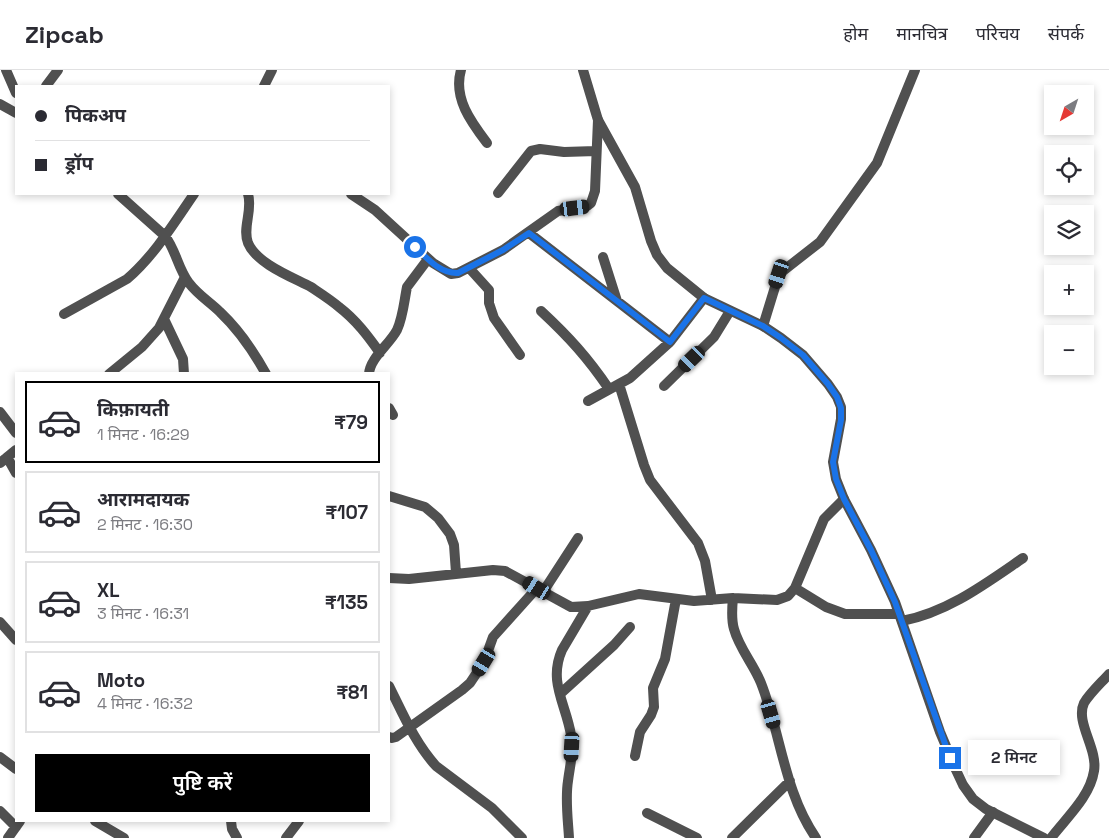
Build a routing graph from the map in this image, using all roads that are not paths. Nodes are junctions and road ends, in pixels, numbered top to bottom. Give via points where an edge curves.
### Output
1 (6, 70) edge
2 (58, 70) edge
3 (272, 70) edge
4 (461, 70) edge
5 (583, 70) edge
6 (915, 70) edge
7 (47, 85) edge
8 (264, 85) edge
9 (15, 91) edge
10 (0, 104) edge
11 (15, 112) edge
12 (598, 120) junction
13 (487, 143) dead end
14 (596, 151) junction
15 (498, 193) dead end
16 (119, 195) edge
17 (193, 195) edge
18 (248, 195) edge
19 (352, 195) edge
20 (529, 233) junction
21 (165, 236) junction
22 (603, 257) dead end
23 (428, 259) junction
24 (470, 268) junction
25 (185, 277) junction
26 (704, 298) junction
27 (617, 301) junction
28 (541, 311) dead end
29 (730, 311) junction
30 (64, 314) dead end
31 (164, 319) junction
32 (763, 326) junction
33 (670, 342) junction
34 (380, 353) junction
35 (520, 355) dead end
36 (114, 372) edge
37 (184, 372) edge
38 (265, 372) edge
39 (369, 372) edge
40 (664, 386) dead end
41 (614, 387) junction
42 (588, 401) dead end
43 (0, 412) edge
44 (15, 432) edge
45 (15, 451) edge
46 (4, 460) edge
47 (15, 472) edge
48 (390, 496) edge
49 (844, 499) junction
50 (578, 538) dead end
51 (1024, 558) dead end
52 (456, 574) junction
53 (390, 578) edge
54 (795, 588) junction
55 (540, 590) junction
56 (733, 598) junction
57 (676, 599) junction
58 (712, 600) junction
59 (588, 606) junction
60 (900, 617) junction
61 (0, 622) edge
62 (630, 627) dead end
63 (15, 639) edge
64 (1109, 674) edge
65 (390, 688) edge
66 (560, 694) junction
67 (410, 728) junction
68 (390, 737) edge
69 (635, 756) dead end
70 (0, 758) edge
71 (15, 769) edge
72 (790, 780) junction
73 (0, 811) edge
74 (993, 812) junction
75 (647, 813) dead end
76 (15, 822) edge
77 (97, 822) edge
78 (231, 822) edge
79 (298, 822) edge
80 (18, 824) edge
81 (8, 838) edge
82 (124, 838) edge
83 (237, 838) edge
84 (286, 838) edge
85 (522, 838) edge
86 (569, 838) edge
87 (697, 838) edge
88 (732, 838) edge
89 (816, 838) edge
90 (974, 838) edge
91 (1044, 838) edge
92 (1051, 838) edge

1 - 9 street
2 - 7 street
3 - 8 street
4 - 13 street via 458,83 463,106 469,120
5 - 12 street
6 - 32 street via 877,163 820,242 779,274
10 - 11 street
12 - 14 street
12 - 26 street via 635,187 657,255 667,268
14 - 15 street via 531,151
14 - 20 street via 592,203 558,211
16 - 21 street
17 - 21 street
18 - 34 street via 247,239 252,250 276,269 338,306 363,329
19 - 23 street via 375,210
20 - 24 street
20 - 27 street
21 - 25 street
21 - 30 street via 127,279
22 - 27 street
23 - 24 street via 451,274
23 - 34 street via 407,288 398,328
24 - 35 street via 489,290 494,318
25 - 31 street
25 - 38 street via 195,291 227,318
26 - 29 street
26 - 33 street
27 - 33 street
28 - 41 street
29 - 32 street
29 - 40 street via 714,337
31 - 36 street via 142,347
31 - 37 street via 182,360
32 - 49 street via 803,355 837,397 841,420 833,462
33 - 41 street via 630,378
34 - 39 street
41 - 42 street
41 - 58 street via 650,480 702,551
43 - 44 street
45 - 46 street
46 - 47 street
48 - 52 street via 425,507 438,518 454,545
49 - 54 street via 824,519
49 - 60 street via 871,550
50 - 55 street
51 - 60 street via 940,610 925,616
52 - 53 street via 409,580
52 - 55 street via 505,571
54 - 56 street via 778,600
54 - 60 street via 845,614
55 - 59 street via 571,607
55 - 67 street via 493,637 484,662 470,682
56 - 58 street
56 - 72 street via 733,626 761,682
57 - 58 street
57 - 59 street via 639,594
57 - 69 street via 665,659 653,688 652,716 640,732
59 - 66 street via 559,657 556,674
60 - 74 street via 963,785 973,799
61 - 63 street
62 - 66 street
64 - 92 street via 1087,699 1082,710 1094,755 1092,779 1081,800
65 - 67 street
66 - 86 street via 572,747 567,782
67 - 68 street
67 - 85 street via 436,766 492,808
70 - 71 street
72 - 88 street
72 - 89 street via 805,821
73 - 76 street
74 - 90 street
74 - 91 street
75 - 87 street
77 - 82 street
78 - 83 street
79 - 84 street
80 - 81 street

